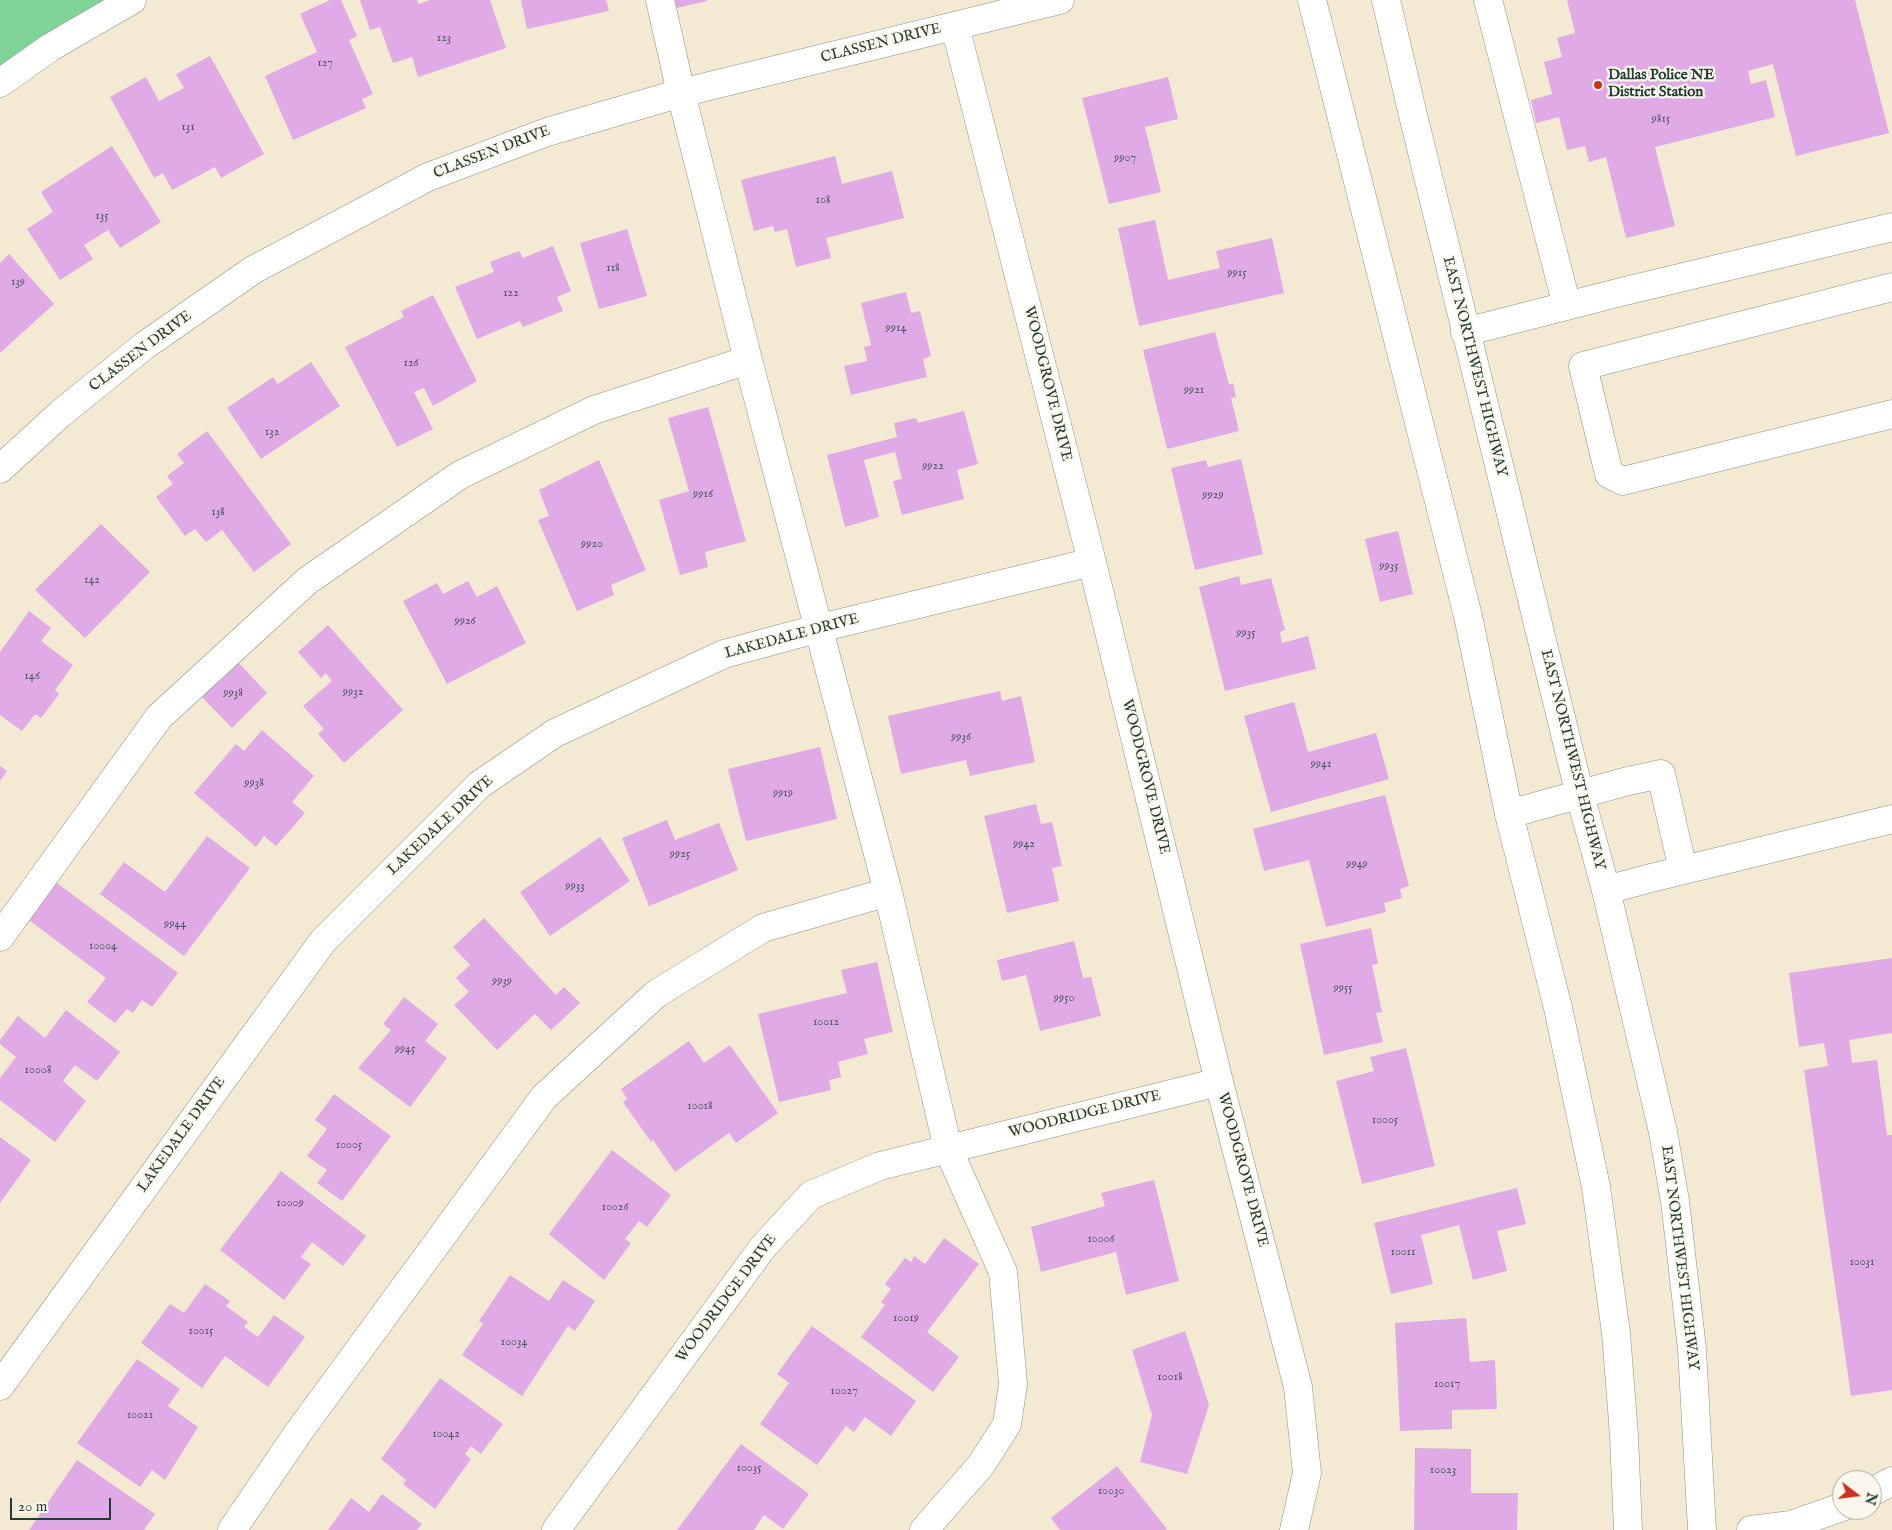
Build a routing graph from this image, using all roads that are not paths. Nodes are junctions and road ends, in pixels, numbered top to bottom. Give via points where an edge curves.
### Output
1 (132, 0) edge
2 (660, 0) edge
3 (1060, 0) edge
4 (1312, 0) edge
5 (1386, 0) edge
6 (1488, 0) edge
7 (955, 26) junction
8 (0, 83) edge
9 (681, 92) junction
10 (1892, 227) edge
11 (1892, 288) edge
12 (1567, 306) junction
13 (1466, 332) junction
14 (748, 360) junction
15 (1892, 414) edge
16 (0, 470) edge
17 (1092, 562) junction
18 (820, 628) junction
19 (1580, 795) junction
20 (1509, 814) junction
21 (1892, 819) edge
22 (1683, 870) junction
23 (1606, 890) junction
24 (888, 892) junction
25 (0, 936) edge
26 (1219, 1082) junction
27 (948, 1149) junction
28 (0, 1386) edge
29 (1832, 1510) edge
30 (232, 1530) edge
31 (556, 1530) edge
32 (924, 1530) edge
33 (1294, 1530) edge
34 (1628, 1530) edge
35 (1702, 1530) edge
36 (1751, 1530) edge

1 - 8 street via 51,47
2 - 9 street
3 - 7 street, CLASSEN DRIVE
4 - 20 street via 1468,616
5 - 13 street, EAST NORTHWEST HIGHWAY
6 - 12 street
7 - 9 street, CLASSEN DRIVE
7 - 17 street, WOODGROVE DRIVE
9 - 14 street
9 - 16 street, CLASSEN DRIVE via 547,132 428,177 253,270 144,346 60,414
10 - 12 street
11 - 15 street via 1583,366 1610,474 1623,481
12 - 13 street
13 - 19 street, EAST NORTHWEST HIGHWAY
14 - 18 street
14 - 25 street via 594,410 460,474 307,581 159,717
17 - 18 street, LAKEDALE DRIVE
17 - 26 street, WOODGROVE DRIVE
18 - 24 street
18 - 28 street, LAKEDALE DRIVE via 715,658 554,733 479,785 323,940
19 - 20 street
19 - 22 street via 1661,774
19 - 23 street, EAST NORTHWEST HIGHWAY
20 - 34 street via 1558,1008 1596,1187 1616,1333
21 - 22 street
22 - 23 street
23 - 35 street, EAST NORTHWEST HIGHWAY via 1675,1201 1692,1349
24 - 27 street
24 - 30 street via 763,928 656,994 544,1097 298,1433
26 - 27 street, WOODRIDGE DRIVE
26 - 33 street, WOODGROVE DRIVE via 1298,1387 1307,1472
27 - 31 street, WOODRIDGE DRIVE via 880,1166 811,1196 763,1246
27 - 32 street via 1003,1272 1013,1384 1007,1424 981,1465
29 - 36 street via 1790,1525

